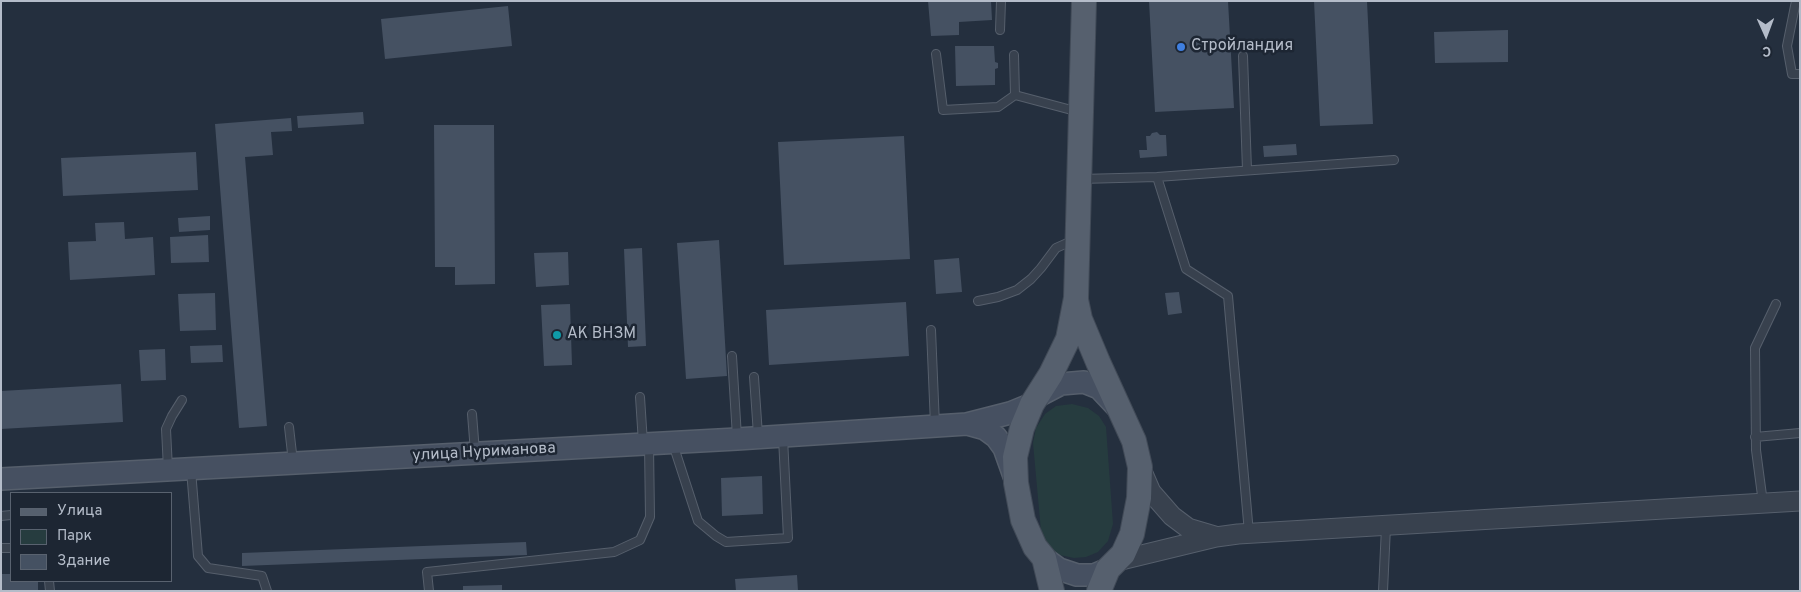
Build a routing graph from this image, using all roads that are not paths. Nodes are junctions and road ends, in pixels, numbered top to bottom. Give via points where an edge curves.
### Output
1 (1000, 1) edge
2 (1084, 1) edge
3 (1796, 1) edge
4 (1000, 30) dead end
5 (936, 54) dead end
6 (1014, 55) dead end
7 (1243, 56) dead end
8 (1800, 74) edge
9 (1015, 95) junction
10 (1081, 112) junction
11 (1394, 160) dead end
12 (1247, 170) junction
13 (1156, 177) junction
14 (1080, 180) junction
15 (1078, 238) junction
16 (1076, 298) junction
17 (978, 301) dead end
18 (1776, 304) dead end
19 (932, 330) dead end
20 (732, 356) dead end
21 (754, 377) dead end
22 (640, 397) dead end
23 (182, 400) dead end
24 (1035, 400) junction
25 (472, 414) dead end
26 (1121, 415) junction
27 (968, 424) junction
28 (935, 426) junction
29 (289, 427) dead end
30 (1800, 433) edge
31 (783, 436) junction
32 (758, 437) junction
33 (1756, 437) junction
34 (737, 439) junction
35 (673, 442) junction
36 (646, 444) junction
37 (475, 453) junction
38 (293, 463) junction
39 (1140, 467) junction
40 (191, 468) junction
41 (168, 470) junction
42 (13, 481) edge
43 (1016, 483) junction
44 (1800, 501) edge
45 (1763, 503) junction
46 (1386, 525) junction
47 (1250, 533) junction
48 (1216, 537) junction
49 (1044, 558) junction
50 (1113, 565) junction
51 (267, 591) edge
52 (428, 591) edge
53 (1052, 591) edge
54 (1099, 591) edge
55 (1383, 591) edge

1 - 4 lane
2 - 10 main road
3 - 8 lane via 1788,46 1792,74
5 - 9 lane via 943,110 998,107
6 - 9 lane
7 - 12 lane
9 - 10 lane
10 - 14 main road
11 - 12 lane
12 - 13 lane
13 - 14 lane
13 - 47 lane via 1186,269 1228,296
14 - 15 main road
15 - 16 main road
15 - 17 lane via 1056,248 1031,279 1017,290
16 - 24 main road via 1068,339
16 - 26 main road via 1080,319
18 - 33 lane via 1755,348
19 - 28 lane
20 - 34 lane
21 - 32 lane
22 - 36 lane
23 - 41 lane via 166,429
24 - 26 main road via 1061,384 1084,382 1108,395
24 - 27 main road, улица Нуриманова via 995,417
24 - 43 main road via 1018,443
25 - 37 lane
26 - 39 main road via 1134,441
27 - 28 main road, улица Нуриманова
27 - 43 main road via 996,437 1010,460
28 - 31 main road, улица Нуриманова
29 - 38 lane
30 - 33 lane
31 - 32 main road, улица Нуриманова
31 - 35 lane via 788,538 726,542 698,521
32 - 34 main road, улица Нуриманова
33 - 45 lane
34 - 35 main road, улица Нуриманова
35 - 36 main road, улица Нуриманова
36 - 37 main road, улица Нуриманова
36 - 52 lane via 650,517 640,540 614,552 426,572
37 - 38 main road, улица Нуриманова
38 - 40 main road, улица Нуриманова
39 - 48 street via 1152,492 1172,516 1188,528
39 - 50 main road via 1139,498 1132,534 1123,554
40 - 41 main road, улица Нуриманова
40 - 51 lane via 198,556 208,568 262,576
41 - 42 main road, улица Нуриманова
43 - 49 main road via 1028,532
44 - 45 street
45 - 46 street
46 - 47 street
46 - 55 lane
47 - 48 street
48 - 50 street
49 - 50 main road via 1077,576 1094,575
49 - 53 main road
50 - 54 main road

